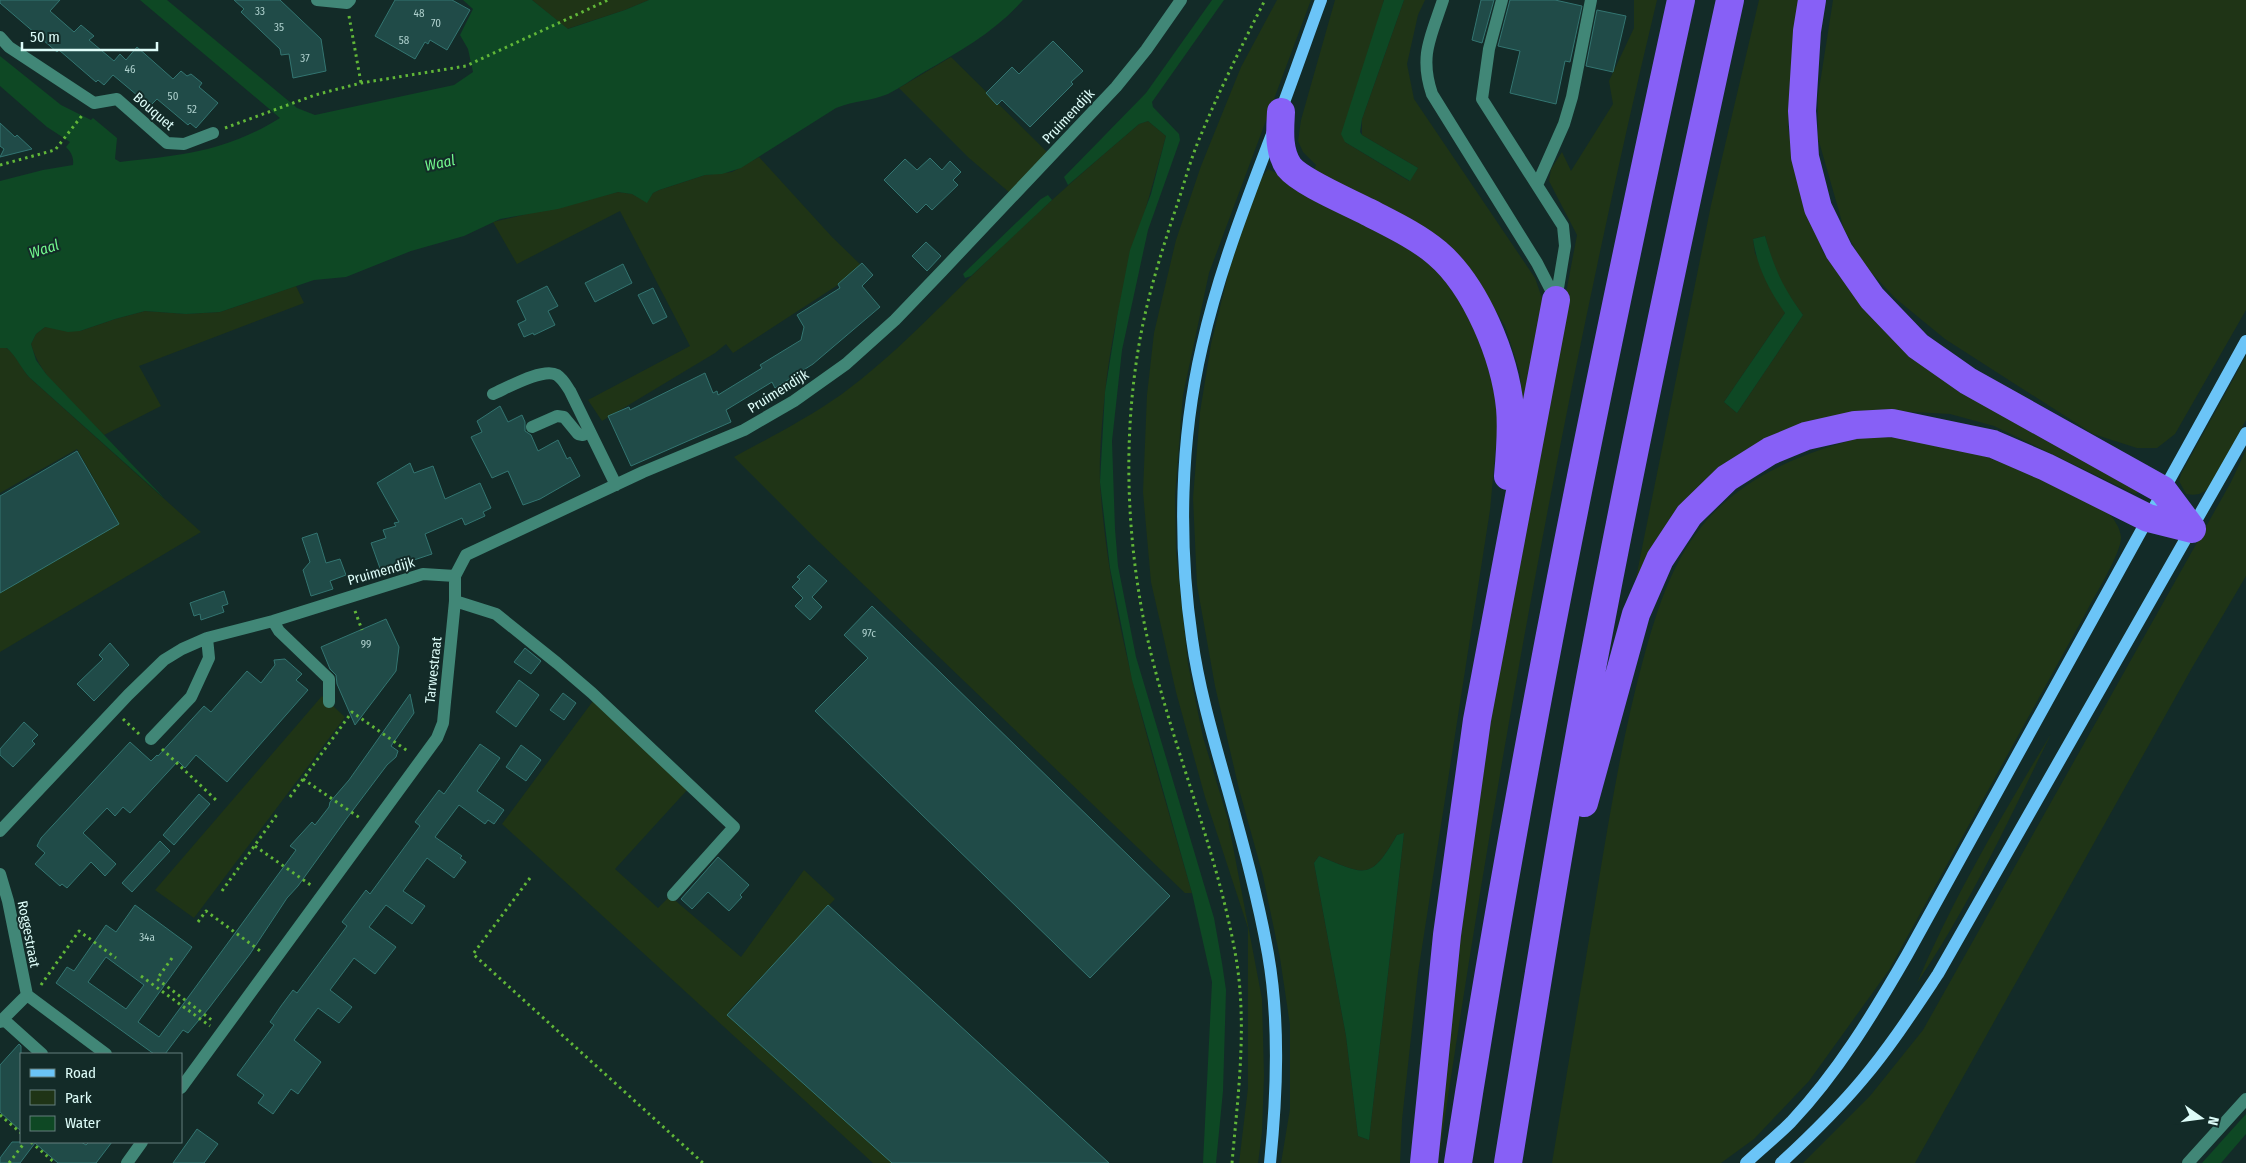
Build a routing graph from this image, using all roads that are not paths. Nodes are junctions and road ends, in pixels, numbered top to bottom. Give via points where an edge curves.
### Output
1 (317, 0) edge
2 (1181, 0) edge
3 (1320, 0) edge
4 (1443, 0) edge
5 (1502, 0) edge
6 (1591, 0) edge
7 (1681, 0) edge
8 (1730, 0) edge
9 (1812, 0) edge
10 (348, 1) edge
11 (0, 37) edge
12 (1280, 112) junction
13 (213, 133) road end
14 (1537, 185) junction
15 (1556, 300) junction
16 (2246, 341) edge
17 (493, 394) dead end
18 (532, 426) dead end
19 (590, 432) junction
20 (2246, 433) edge
21 (616, 485) junction
22 (2163, 490) junction
23 (2148, 518) junction
24 (2192, 528) junction
25 (1509, 548) junction
26 (455, 576) junction
27 (455, 601) junction
28 (273, 621) junction
29 (207, 638) junction
30 (328, 702) dead end
31 (151, 739) road end
32 (0, 831) edge
33 (0, 874) edge
34 (673, 895) dead end
35 (1544, 941) junction
36 (29, 997) junction
37 (1, 1021) edge
38 (41, 1053) edge
39 (105, 1053) edge
40 (182, 1087) edge
41 (2246, 1098) edge
42 (141, 1143) edge
43 (127, 1163) edge
44 (1270, 1163) edge
45 (1424, 1163) edge
46 (1458, 1163) edge
47 (1508, 1163) edge
48 (1746, 1163) edge
49 (1781, 1163) edge
50 (2188, 1163) edge

1 - 10 street
2 - 21 street, Pruimendijk via 1116,87 942,272 846,364 794,401 744,430
3 - 12 main road
4 - 15 street via 1426,53 1426,74 1432,94 1537,263
5 - 14 street via 1489,49 1482,100
6 - 14 street via 1572,97 1564,124
7 - 46 highway via 1616,299 1548,638 1485,983
8 - 35 highway via 1664,305 1596,647
9 - 22 highway via 1802,111 1805,157 1822,217 1839,251 1872,298 1918,346 1968,381
11 - 13 street, Bouquet via 9,47 94,103 117,99 167,143 184,144
12 - 25 highway via 1281,147 1284,158 1296,174 1401,229 1436,252 1459,275 1480,310 1500,359 1510,408 1510,461 1505,508
12 - 44 main road via 1235,231 1201,348 1184,484 1184,564 1192,640 1207,714 1256,895 1268,957 1276,1064
14 - 15 street via 1563,226 1565,246
15 - 25 highway
16 - 22 main road
17 - 19 street via 540,374 556,374 570,391
18 - 19 street via 557,416 564,417 578,434
19 - 21 street
20 - 24 main road
21 - 26 street, Pruimendijk via 466,555
22 - 23 main road
22 - 24 highway
23 - 24 highway
23 - 35 highway via 1993,444 1892,423 1855,425 1806,436 1770,451 1727,478 1689,515 1660,559 1636,614
23 - 48 main road via 1908,955 1870,1018 1832,1074 1790,1122
24 - 49 main road via 1938,974 1862,1080 1820,1127
25 - 45 highway via 1477,720 1447,935
26 - 27 street, Tarwestraat
26 - 28 street, Pruimendijk via 423,574
27 - 34 street via 496,614 557,663 734,827
27 - 40 street, Tarwestraat via 443,724 437,738
28 - 29 street, Pruimendijk
28 - 30 street via 279,631 329,679
29 - 31 street via 209,658 191,697
29 - 32 street, Pruimendijk via 164,660
33 - 36 street, Roggestraat
35 - 47 highway
36 - 37 street
36 - 39 street
37 - 38 street
41 - 50 street
42 - 43 street

